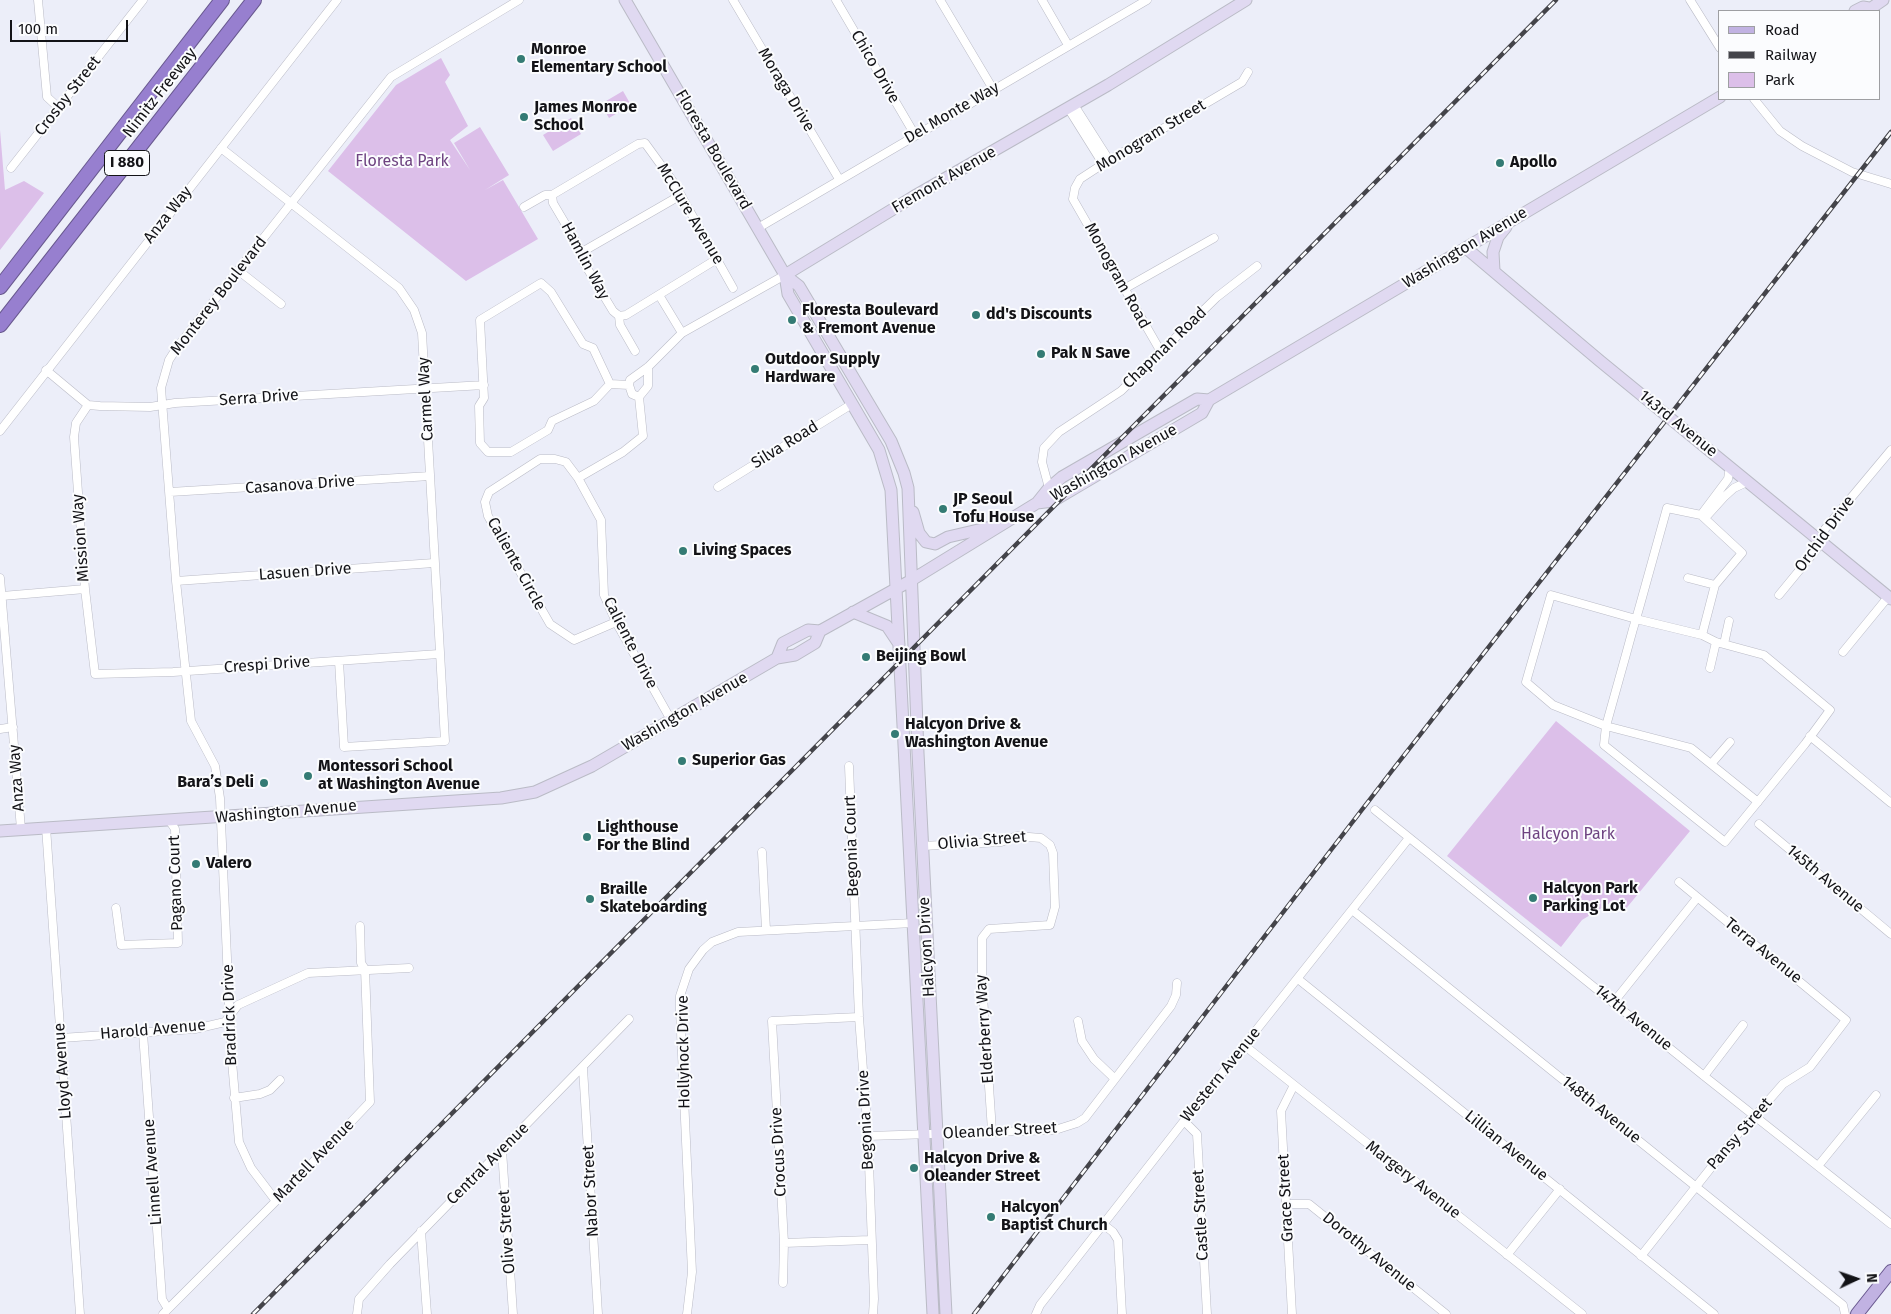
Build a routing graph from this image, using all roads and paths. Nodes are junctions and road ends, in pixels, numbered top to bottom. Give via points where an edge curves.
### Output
1 (38, 0) edge
2 (143, 0) edge
3 (222, 0) edge
4 (254, 0) edge
5 (337, 0) edge
6 (519, 0) edge
7 (625, 0) edge
8 (732, 0) edge
9 (836, 0) edge
10 (940, 0) edge
11 (1042, 0) edge
12 (1145, 0) edge
13 (1246, 0) edge
14 (1690, 0) edge
15 (1883, 0) edge
16 (508, 3) edge
17 (1857, 10) edge
18 (1868, 10) edge
19 (1068, 45) junction
20 (1718, 45) edge
21 (1248, 72) dead end
22 (993, 89) junction
23 (1718, 98) edge
24 (1755, 100) edge
25 (1071, 107) junction
26 (59, 108) junction
27 (915, 135) junction
28 (221, 148) junction
29 (1106, 162) junction
30 (11, 168) dead end
31 (839, 179) junction
32 (1891, 184) edge
33 (552, 195) junction
34 (681, 195) junction
35 (1073, 200) joint
36 (291, 202) junction
37 (524, 207) dead end
38 (1512, 220) junction
39 (758, 228) junction
40 (1214, 238) dead end
41 (1466, 248) junction
42 (582, 252) junction
43 (717, 259) junction
44 (1257, 266) dead end
45 (239, 271) junction
46 (1494, 271) junction
47 (785, 275) junction
48 (0, 287) edge
49 (733, 288) dead end
50 (1124, 289) junction
51 (659, 295) junction
52 (280, 304) dead end
53 (619, 316) junction
54 (0, 325) edge
55 (682, 333) junction
56 (635, 351) dead end
57 (1161, 352) junction
58 (648, 367) junction
59 (46, 370) junction
60 (610, 384) junction
61 (484, 385) junction
62 (629, 385) junction
63 (426, 388) junction
64 (639, 397) junction
65 (1210, 400) junction
66 (852, 404) junction
67 (88, 405) junction
68 (161, 406) junction
69 (0, 431) edge
70 (1891, 450) edge
71 (540, 459) joint
72 (1730, 467) junction
73 (430, 476) junction
74 (578, 478) junction
75 (1748, 482) junction
76 (718, 487) dead end
77 (908, 488) junction
78 (1049, 488) junction
79 (170, 492) junction
80 (1063, 494) junction
81 (1037, 503) junction
82 (1703, 516) junction
83 (1003, 524) junction
84 (1820, 540) junction
85 (434, 562) junction
86 (0, 578) edge
87 (1688, 578) dead end
88 (176, 581) junction
89 (910, 581) junction
90 (1716, 585) junction
91 (898, 587) junction
92 (85, 588) junction
93 (1779, 595) dead end
94 (2, 596) junction
95 (1890, 598) edge
96 (853, 612) junction
97 (1636, 619) junction
98 (1729, 621) dead end
99 (616, 622) junction
100 (820, 631) junction
101 (1702, 635) junction
102 (1720, 643) junction
103 (900, 645) junction
104 (1843, 652) dead end
105 (439, 654) junction
106 (777, 658) junction
107 (338, 661) junction
108 (1710, 668) dead end
109 (184, 671) junction
110 (95, 674) joint
111 (671, 720) junction
112 (1606, 726) junction
113 (13, 727) junction
114 (0, 728) edge
115 (1810, 736) junction
116 (1730, 742) dead end
117 (1711, 764) junction
118 (849, 766) dead end
119 (1758, 802) junction
120 (1891, 803) edge
121 (1375, 810) dead end
122 (222, 817) junction
123 (169, 820) junction
124 (1759, 824) dead end
125 (46, 827) junction
126 (21, 829) junction
127 (0, 831) edge
128 (1409, 838) junction
129 (922, 846) junction
130 (762, 852) dead end
131 (1679, 882) dead end
132 (1697, 898) junction
133 (116, 908) dead end
134 (1352, 910) junction
135 (913, 923) junction
136 (360, 926) dead end
137 (856, 926) junction
138 (989, 929) joint
139 (766, 930) junction
140 (1891, 934) edge
141 (409, 968) dead end
142 (365, 969) junction
143 (1298, 979) junction
144 (1177, 983) dead end
145 (1613, 1003) junction
146 (230, 1013) junction
147 (859, 1017) junction
148 (629, 1020) dead end
149 (1846, 1020) joint
150 (1078, 1021) dead end
151 (1743, 1025) dead end
152 (143, 1032) junction
153 (61, 1038) junction
154 (1245, 1046) junction
155 (583, 1068) junction
156 (1704, 1076) junction
157 (1114, 1078) junction
158 (280, 1080) dead end
159 (1294, 1085) junction
160 (1876, 1095) dead end
161 (234, 1098) junction
162 (1755, 1116) junction
163 (1184, 1121) junction
164 (992, 1132) junction
165 (937, 1134) junction
166 (923, 1135) junction
167 (868, 1136) junction
168 (502, 1150) junction
169 (1818, 1166) junction
170 (1695, 1186) junction
171 (1560, 1189) junction
172 (276, 1201) junction
173 (1287, 1204) junction
174 (1891, 1224) edge
175 (1104, 1225) junction
176 (421, 1232) junction
177 (870, 1240) junction
178 (928, 1242) junction
179 (784, 1243) junction
180 (1507, 1254) junction
181 (1641, 1256) junction
182 (943, 1264) junction
183 (1891, 1271) edge
184 (783, 1283) dead end
185 (166, 1312) edge
186 (80, 1314) edge
187 (356, 1314) edge
188 (427, 1314) edge
189 (513, 1314) edge
190 (598, 1314) edge
191 (688, 1314) edge
192 (872, 1314) edge
193 (933, 1314) edge
194 (946, 1314) edge
195 (1036, 1314) edge
196 (1122, 1314) edge
197 (1207, 1314) edge
198 (1292, 1314) edge
199 (1446, 1314) edge
200 (1582, 1314) edge
201 (1714, 1314) edge
202 (1845, 1314) edge
203 (1858, 1314) edge

1 - 26 street via 47,97
2 - 26 street, Crosby Street
3 - 48 highway, Nimitz Freeway / I 880
4 - 54 highway, Nimitz Freeway / I 880
5 - 28 street, Anza Way
6 - 16 street, Monterey Boulevard
7 - 39 main road, Floresta Boulevard
8 - 31 street, Moraga Drive
9 - 27 street, Chico Drive
10 - 22 street
11 - 19 street
12 - 19 street, Del Monte Way
13 - 25 main road, Fremont Avenue
14 - 20 street
15 - 18 main road
16 - 36 street, Monterey Boulevard via 390,77
17 - 18 main road via 1863,7
19 - 22 street, Del Monte Way
21 - 29 street, Monogram Street via 1242,82
22 - 27 street, Del Monte Way
23 - 38 main road, Washington Avenue
24 - 32 street via 1780,131 1802,146 1852,172
25 - 29 street
25 - 47 main road, Fremont Avenue
26 - 30 street, Crosby Street
27 - 31 street, Del Monte Way
28 - 36 street, Carmel Way
28 - 59 street, Anza Way
29 - 35 street, Monogram Street via 1080,179
31 - 39 street, Del Monte Way
33 - 34 street, McClure Avenue via 638,144 645,143
33 - 37 street via 545,195
33 - 42 street, Hamlin Way via 553,203
34 - 42 street
34 - 43 street, McClure Avenue
35 - 50 street, Monogram Road
36 - 45 street, Monterey Boulevard
36 - 63 street, Carmel Way via 399,288 414,310 422,334
38 - 41 main road, Washington Avenue
38 - 46 main road via 1498,237 1493,252
39 - 47 main road, Floresta Boulevard
40 - 50 street
41 - 46 main road, 143rd Avenue
41 - 65 main road, Washington Avenue
42 - 53 street, Hamlin Way via 584,263
43 - 49 street, McClure Avenue
43 - 51 street
44 - 57 street, Chapman Road via 1217,297
45 - 52 street
45 - 68 street, Monterey Boulevard via 168,360 161,388
46 - 72 main road, 143rd Avenue
47 - 55 street, Fremont Avenue
47 - 66 main road, Floresta Boulevard via 788,294
47 - 77 main road, Floresta Boulevard via 799,286 887,434
50 - 57 street, Monogram Road
51 - 53 street
51 - 55 street
53 - 56 street, Hamlin Way via 620,325
55 - 58 street, Fremont Avenue
57 - 78 street, Chapman Road via 1121,391 1060,432 1044,448 1042,462
58 - 62 street, Fremont Avenue via 630,380
58 - 64 street via 648,386
59 - 67 street
59 - 69 street, Anza Way
60 - 61 street via 594,401 552,422 548,430 511,452 488,452 480,443 479,406 484,398
60 - 61 street via 593,348 582,344 551,292 541,284 480,320
60 - 62 street
61 - 63 street, Serra Drive
62 - 64 street via 632,394
63 - 68 street, Serra Drive
63 - 73 street, Carmel Way
64 - 74 street via 643,436 623,452
65 - 78 main road, Washington Avenue via 1197,399 1062,477
65 - 80 main road, Washington Avenue via 1202,413
66 - 76 street, Silva Road
66 - 91 main road, Floresta Boulevard via 878,450 891,490
67 - 68 street, Serra Drive
67 - 92 street, Mission Way via 76,423 74,437
68 - 79 street, Monterey Boulevard
70 - 84 street, Orchid Drive via 1825,529
71 - 74 street, Caliente Drive via 566,462
71 - 99 street, Caliente Circle via 489,492 485,502 488,516 550,624 574,640
72 - 75 main road, 143rd Avenue
72 - 82 street via 1728,479
73 - 79 street, Casanova Drive
73 - 85 street, Carmel Way
74 - 99 street, Caliente Drive via 601,520 604,596
75 - 82 street via 1734,488
75 - 84 main road, 143rd Avenue
77 - 83 main road via 915,522 926,542 935,544 948,537
77 - 89 main road, Floresta Boulevard
78 - 80 street
78 - 81 main road, Washington Avenue
79 - 88 street, Monterey Boulevard
80 - 81 main road, Washington Avenue via 1053,501
81 - 83 main road, Washington Avenue
82 - 90 street via 1742,553
82 - 97 street via 1667,508
83 - 89 main road, Washington Avenue
84 - 93 street, Orchid Drive via 1816,550
84 - 95 main road, 143rd Avenue
85 - 88 street, Lasuen Drive
85 - 105 street, Carmel Way
86 - 94 street, Anza Way
87 - 90 street
88 - 109 street, Monterey Boulevard
89 - 91 main road, Washington Avenue
89 - 129 main road, Halcyon Drive
90 - 101 street
91 - 96 main road, Washington Avenue
91 - 103 main road, Halcyon Drive
92 - 94 street
92 - 110 street, Mission Way
94 - 113 street, Anza Way
95 - 104 street
96 - 100 main road, Washington Avenue
96 - 103 main road via 887,626
97 - 101 street
97 - 112 street
97 - 112 street via 1551,595 1526,682 1553,705
98 - 102 street
99 - 111 street, Caliente Drive
100 - 106 main road, Washington Avenue via 815,643 791,657
100 - 106 main road, Washington Avenue via 808,630 783,643
101 - 102 street
102 - 108 street
102 - 115 street via 1764,655 1830,710
103 - 135 main road, Halcyon Drive
105 - 107 street, Crespi Drive
105 - 107 street, Carmel Way via 445,741 344,747
106 - 111 main road, Washington Avenue
107 - 109 street, Crespi Drive
109 - 110 street, Crespi Drive
109 - 122 street, Monterey Boulevard via 191,720 215,766
111 - 122 main road, Washington Avenue via 592,766 535,792 501,798
112 - 117 street via 1691,748
112 - 119 street via 1604,745 1725,842
113 - 114 street
113 - 126 street, Anza Way
115 - 119 street
115 - 120 street
116 - 117 street
117 - 119 street
118 - 137 street, Begonia Court
121 - 128 street, 147th Avenue
122 - 123 main road, Washington Avenue
122 - 146 street, Bradrick Drive
123 - 125 main road, Washington Avenue
123 - 133 street, Pagano Court via 175,829 178,943 121,945
124 - 140 street, 145th Avenue
125 - 126 main road, Washington Avenue
125 - 153 street, Lloyd Avenue
126 - 127 main road, Washington Avenue
128 - 134 street, Western Avenue
128 - 145 street, 147th Avenue
129 - 138 street, Olivia Street via 1001,842 1018,836 1041,838 1050,845 1055,907 1050,925
129 - 165 main road, Halcyon Drive
130 - 139 street
131 - 132 street, Terra Avenue
132 - 145 street
132 - 149 street, Terra Avenue
134 - 143 street, Western Avenue
134 - 170 street, 148th Avenue
135 - 137 street, Hollyhock Drive
135 - 166 main road, Halcyon Drive
136 - 142 street, Martell Avenue via 361,964
137 - 139 street, Hollyhock Drive
137 - 147 street, Begonia Drive
138 - 164 street, Elderberry Way via 982,938 981,956
139 - 191 street, Hollyhock Drive via 738,932 712,942 692,964 680,996 692,1272
141 - 142 street, Harold Avenue
142 - 146 street, Harold Avenue via 295,977 238,1005
142 - 172 street, Martell Avenue via 370,1102
143 - 154 street, Western Avenue
143 - 171 street, Lillian Avenue
144 - 157 street, Oleander Street via 1171,1006
145 - 156 street, 147th Avenue
146 - 152 street, Harold Avenue via 224,1022 196,1029
146 - 161 street, Bradrick Drive
147 - 167 street, Begonia Drive
147 - 179 street, Crocus Drive via 772,1020
148 - 155 street, Central Avenue
149 - 162 street, Pansy Street via 1810,1067 1784,1084
150 - 157 street via 1082,1041
151 - 156 street
152 - 153 street, Harold Avenue
152 - 185 street, Linnell Avenue via 162,1299
153 - 186 street, Lloyd Avenue
154 - 159 street, Margery Avenue
154 - 163 street, Western Avenue
155 - 168 street, Central Avenue
155 - 190 street, Nabor Street
156 - 162 street, 147th Avenue
157 - 164 street, Oleander Street via 1085,1118 1077,1123 1055,1130
158 - 161 street via 260,1094
159 - 173 street, Grace Street via 1281,1111
159 - 180 street, Margery Avenue
160 - 169 street
161 - 172 street, Bradrick Drive via 239,1142 251,1168
162 - 169 street, 147th Avenue
162 - 170 street, Pansy Street
163 - 175 street, Western Avenue
163 - 197 street, Castle Street via 1197,1134
164 - 165 street, Oleander Street
165 - 166 street, Oleander Street
165 - 182 main road, Halcyon Drive
166 - 167 street, Oleander Street
166 - 178 main road, Halcyon Drive
167 - 177 street, Begonia Drive
168 - 176 street, Central Avenue
168 - 189 street, Olive Street
169 - 174 street, 147th Avenue
170 - 181 street, Pansy Street
170 - 202 street, 148th Avenue via 1843,1305
171 - 180 street
171 - 181 street, Lillian Avenue
172 - 185 street, Martell Avenue
173 - 198 street, Grace Street
173 - 199 street, Dorothy Avenue via 1309,1204
175 - 195 street, Western Avenue
175 - 196 street via 1118,1240
176 - 187 street, Central Avenue via 358,1299
176 - 188 street
177 - 179 street
177 - 192 street, Begonia Drive
178 - 182 main road
178 - 193 main road, Halcyon Drive
179 - 184 street, Crocus Drive
180 - 200 street, Margery Avenue
181 - 201 street, Lillian Avenue
182 - 194 main road, Halcyon Drive
183 - 203 main road

